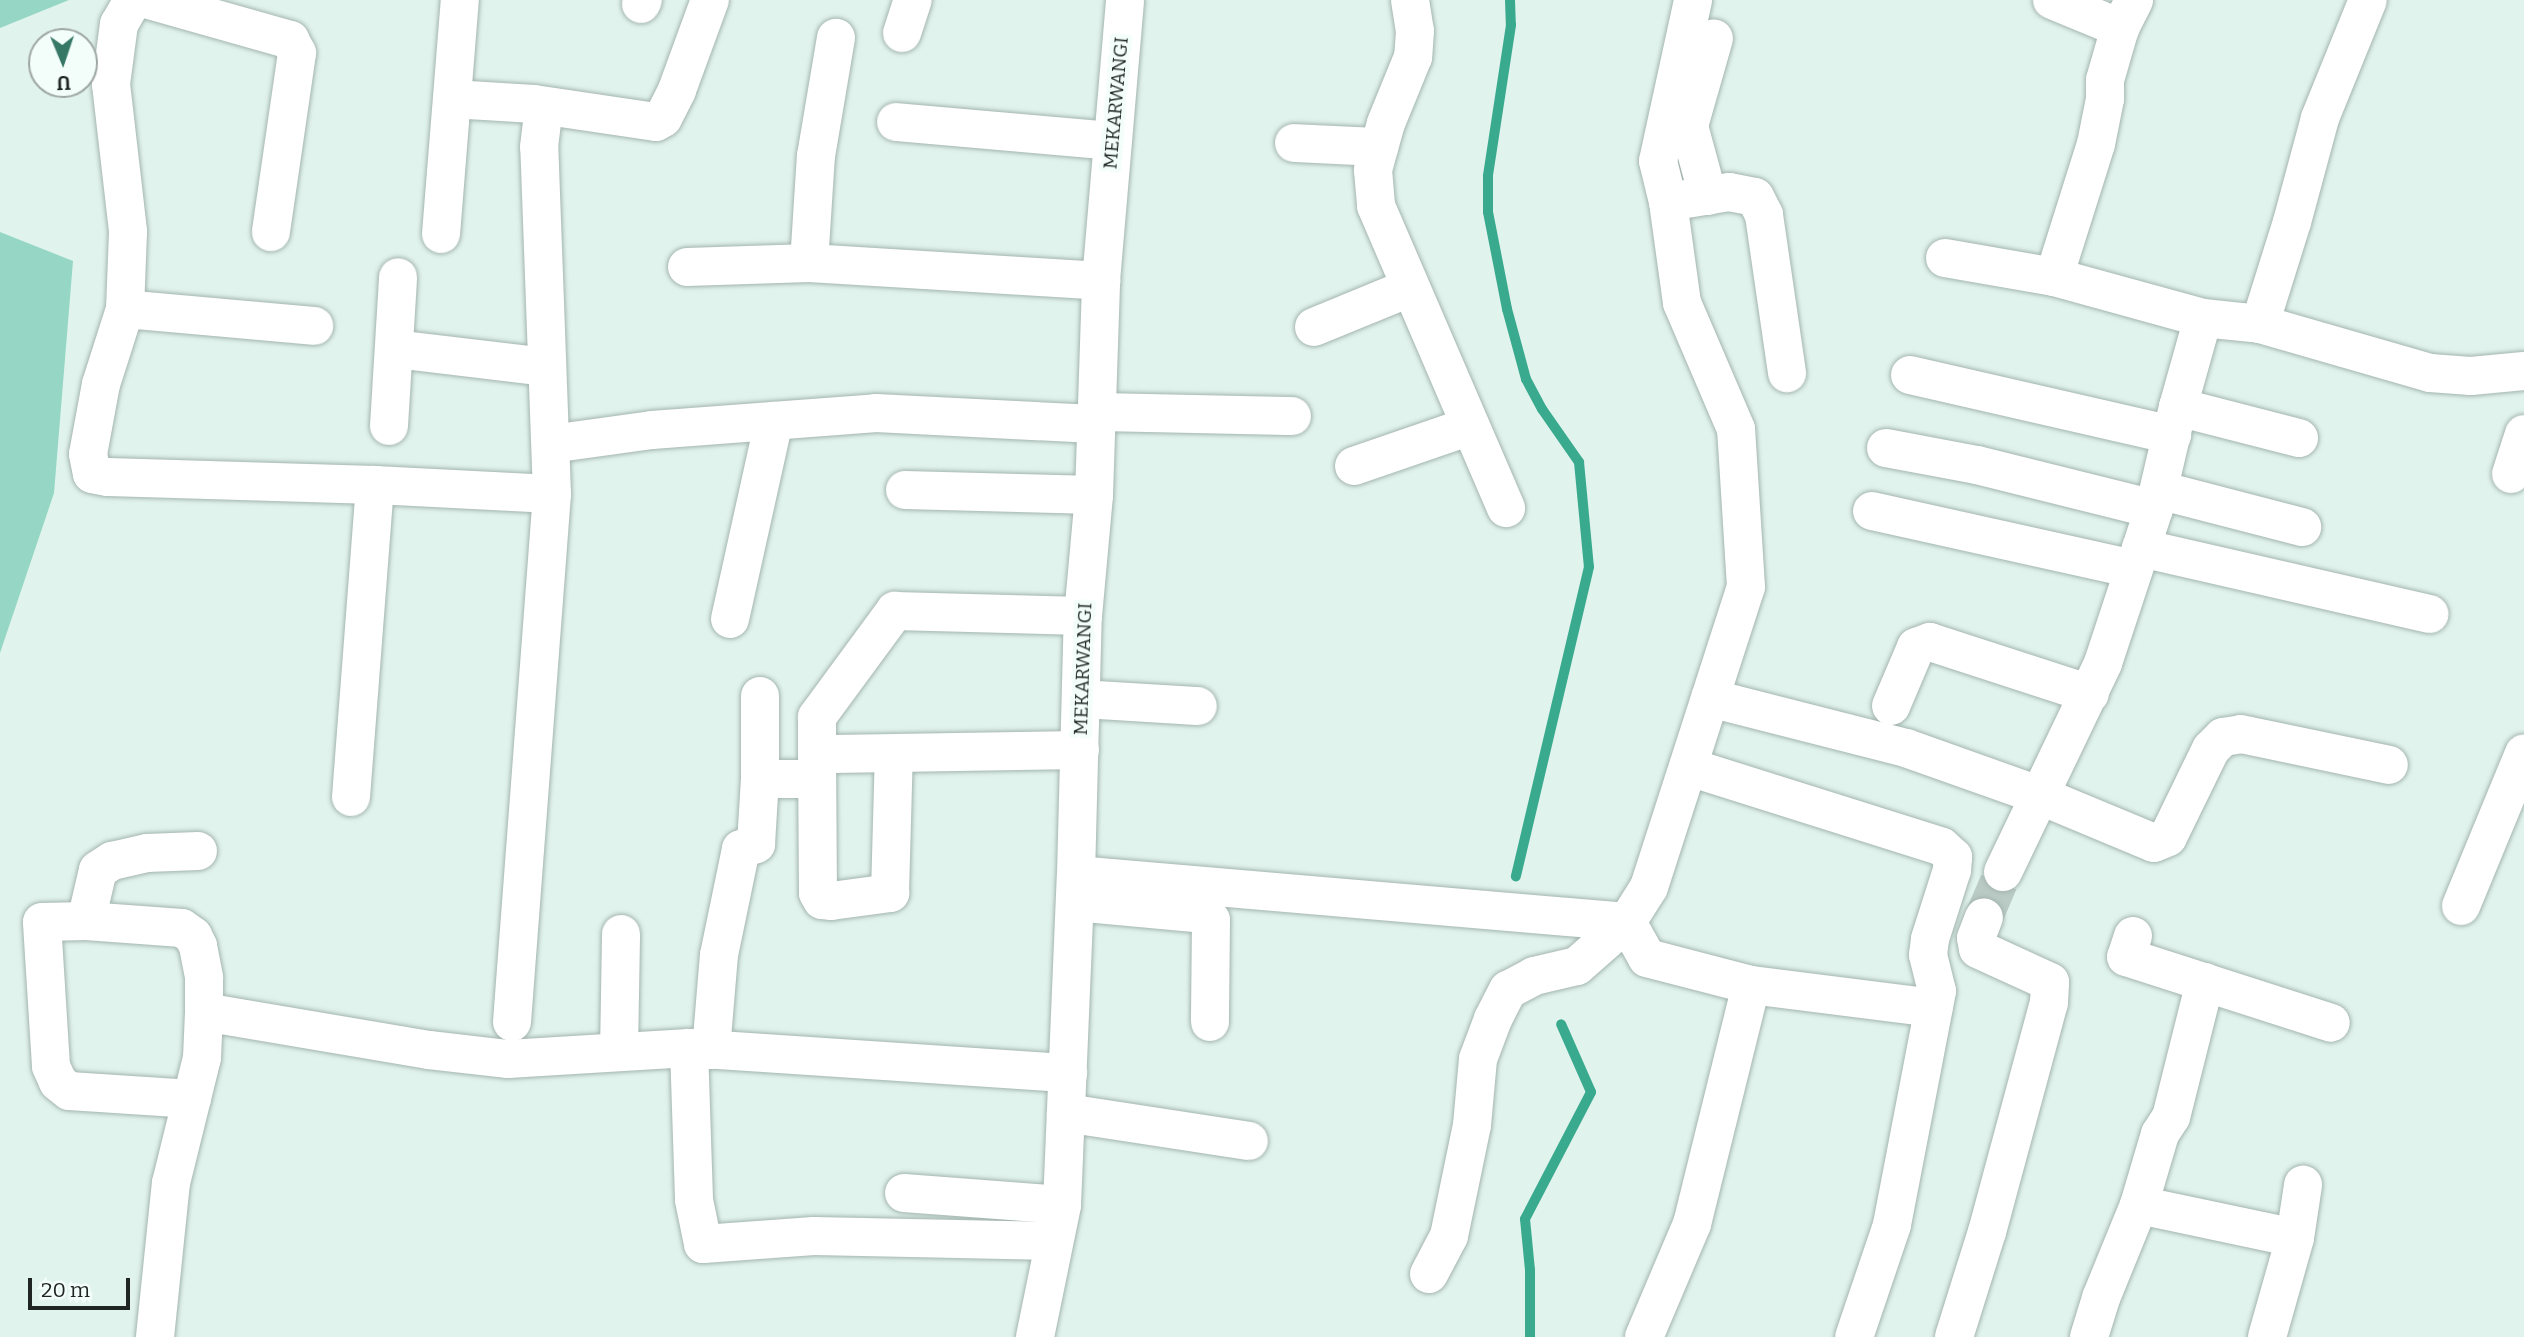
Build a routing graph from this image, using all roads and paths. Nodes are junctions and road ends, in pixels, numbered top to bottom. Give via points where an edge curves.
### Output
1 (133, 0) edge
2 (149, 0) edge
3 (460, 0) edge
4 (710, 0) edge
5 (1125, 0) edge
6 (1410, 0) edge
7 (1693, 0) edge
8 (2052, 0) edge
9 (2368, 0) edge
10 (2127, 14) edge
11 (836, 38) dead end
12 (1714, 38) dead end
13 (452, 99) junction
14 (544, 106) junction
15 (897, 122) dead end
16 (1112, 141) junction
17 (1294, 144) dead end
18 (1379, 147) junction
19 (1708, 196) junction
20 (1668, 202) junction
21 (271, 232) dead end
22 (441, 234) dead end
23 (1945, 258) dead end
24 (809, 263) junction
25 (687, 267) dead end
26 (398, 277) dead end
27 (2054, 277) junction
28 (1101, 281) junction
29 (1409, 288) junction
30 (125, 309) junction
31 (2203, 318) junction
32 (2260, 324) junction
33 (314, 326) dead end
34 (1314, 327) dead end
35 (396, 349) junction
36 (545, 366) junction
37 (2524, 371) edge
38 (1787, 373) dead end
39 (1910, 375) dead end
40 (1292, 416) dead end
41 (1096, 418) junction
42 (774, 421) junction
43 (2175, 421) junction
44 (389, 426) dead end
45 (1470, 426) junction
46 (2524, 434) edge
47 (2299, 438) dead end
48 (551, 444) junction
49 (1886, 448) dead end
50 (1354, 466) dead end
51 (2511, 474) dead end
52 (375, 485) junction
53 (905, 490) dead end
54 (552, 494) junction
55 (1094, 495) junction
56 (2156, 500) junction
57 (1506, 508) dead end
58 (1872, 511) dead end
59 (2302, 527) dead end
60 (2137, 559) junction
61 (2430, 614) dead end
62 (1083, 616) junction
63 (730, 619) dead end
64 (2090, 694) junction
65 (761, 696) dead end
66 (1710, 698) junction
67 (1082, 699) junction
68 (1198, 706) dead end
69 (1891, 706) dead end
70 (1080, 750) junction
71 (2524, 752) edge
72 (894, 754) junction
73 (2389, 765) dead end
74 (817, 766) junction
75 (1689, 767) junction
76 (760, 779) junction
77 (2041, 796) junction
78 (351, 797) dead end
79 (198, 851) dead end
80 (2003, 872) tunnel mouth
81 (1075, 889) junction
82 (2461, 906) dead end
83 (1984, 917) tunnel mouth
84 (86, 921) junction
85 (1627, 922) junction
86 (621, 934) dead end
87 (2133, 936) dead end
88 (2204, 982) junction
89 (1751, 985) junction
90 (1934, 1008) junction
91 (204, 1012) junction
92 (512, 1022) dead end
93 (1210, 1022) dead end
94 (2331, 1023) dead end
95 (700, 1049) junction
96 (619, 1052) junction
97 (1068, 1073) junction
98 (191, 1099) junction
99 (1066, 1113) junction
100 (1249, 1141) dead end
101 (2303, 1185) dead end
102 (904, 1192) dead end
103 (2139, 1205) junction
104 (1058, 1223) junction
105 (2295, 1238) junction
106 (1429, 1274) dead end
107 (155, 1337) edge
108 (1035, 1337) edge
109 (1644, 1337) edge
110 (1854, 1337) edge
111 (1954, 1337) edge
112 (2089, 1337) edge
113 (2267, 1337) edge

1 - 30 street via 120,24 111,84 128,232
2 - 21 street via 290,40 297,53
3 - 13 street
4 - 14 street via 663,118 647,123
5 - 16 street, MEKARWANGI
6 - 18 street via 1413,57
7 - 20 street via 1658,161
8 - 10 street
9 - 32 street via 2320,118
10 - 27 street via 2105,79 2096,144
11 - 24 street via 816,156
12 - 19 street via 1689,126
13 - 14 street
13 - 22 street
14 - 36 street via 539,147
15 - 16 street
16 - 28 street, MEKARWANGI
17 - 18 street
18 - 29 street via 1373,170 1376,206
19 - 20 street
19 - 38 street via 1729,192 1755,197 1764,215
20 - 66 street via 1682,303 1736,429 1746,587
23 - 27 street
24 - 25 street
24 - 28 street
26 - 35 street
27 - 31 street
28 - 41 street, MEKARWANGI
29 - 34 street
29 - 45 street
30 - 33 street
30 - 52 street via 101,384 88,454 92,474
31 - 32 street
31 - 43 street
32 - 37 street via 2430,373 2471,376
35 - 36 street
35 - 44 street
36 - 48 street
39 - 43 street
40 - 41 street
41 - 42 street via 876,413
41 - 55 street, MEKARWANGI
42 - 48 street via 652,430
42 - 63 street
43 - 47 street
43 - 56 street
45 - 50 street
45 - 57 street
46 - 51 street
48 - 54 street
49 - 56 street
52 - 54 street
52 - 78 street
53 - 55 street
54 - 92 street
55 - 62 street, MEKARWANGI
56 - 59 street
56 - 60 street
58 - 60 street
60 - 61 street
60 - 64 street
62 - 67 street, MEKARWANGI
62 - 74 street via 895,611 817,718
64 - 69 street via 1930,642 1916,647
64 - 77 street
65 - 76 street
66 - 75 street
66 - 77 street via 1906,748
67 - 68 street
67 - 70 street, MEKARWANGI
70 - 72 street
70 - 81 street, MEKARWANGI
71 - 82 street
72 - 74 street
72 - 74 street via 890,892 831,901 820,897
73 - 77 street via 2241,734 2223,737 2211,748 2168,837 2154,843
74 - 76 street
75 - 85 street via 1649,887
75 - 90 street via 1942,847 1952,857 1952,870 1930,939 1928,955 1937,991
76 - 95 street via 756,844 741,849
77 - 80 street
79 - 84 street via 147,853 98,870
81 - 85 street
81 - 93 street via 1205,914 1211,920
81 - 97 street, MEKARWANGI
83 - 111 street via 1976,938 1978,948 2050,982 1987,1232
84 - 91 street via 182,928 193,936 204,978
84 - 98 street via 42,922 51,1066 58,1082 69,1091
85 - 89 street via 1647,958
85 - 106 street via 1577,967 1534,976 1508,990 1478,1059 1472,1125 1449,1236
86 - 96 street
87 - 88 street via 2126,957
88 - 94 street
88 - 103 street via 2171,1117 2160,1134
89 - 90 street
89 - 109 street via 1692,1224
90 - 110 street via 1892,1225
91 - 96 street via 509,1059
91 - 98 street via 202,1058
95 - 96 street
95 - 97 street
95 - 104 street via 694,1200 703,1244
97 - 99 street, MEKARWANGI
98 - 107 street via 171,1183
99 - 100 street
99 - 104 street, MEKARWANGI
101 - 105 street
102 - 104 street
103 - 105 street
103 - 112 street
104 - 108 street, MEKARWANGI
105 - 113 street

